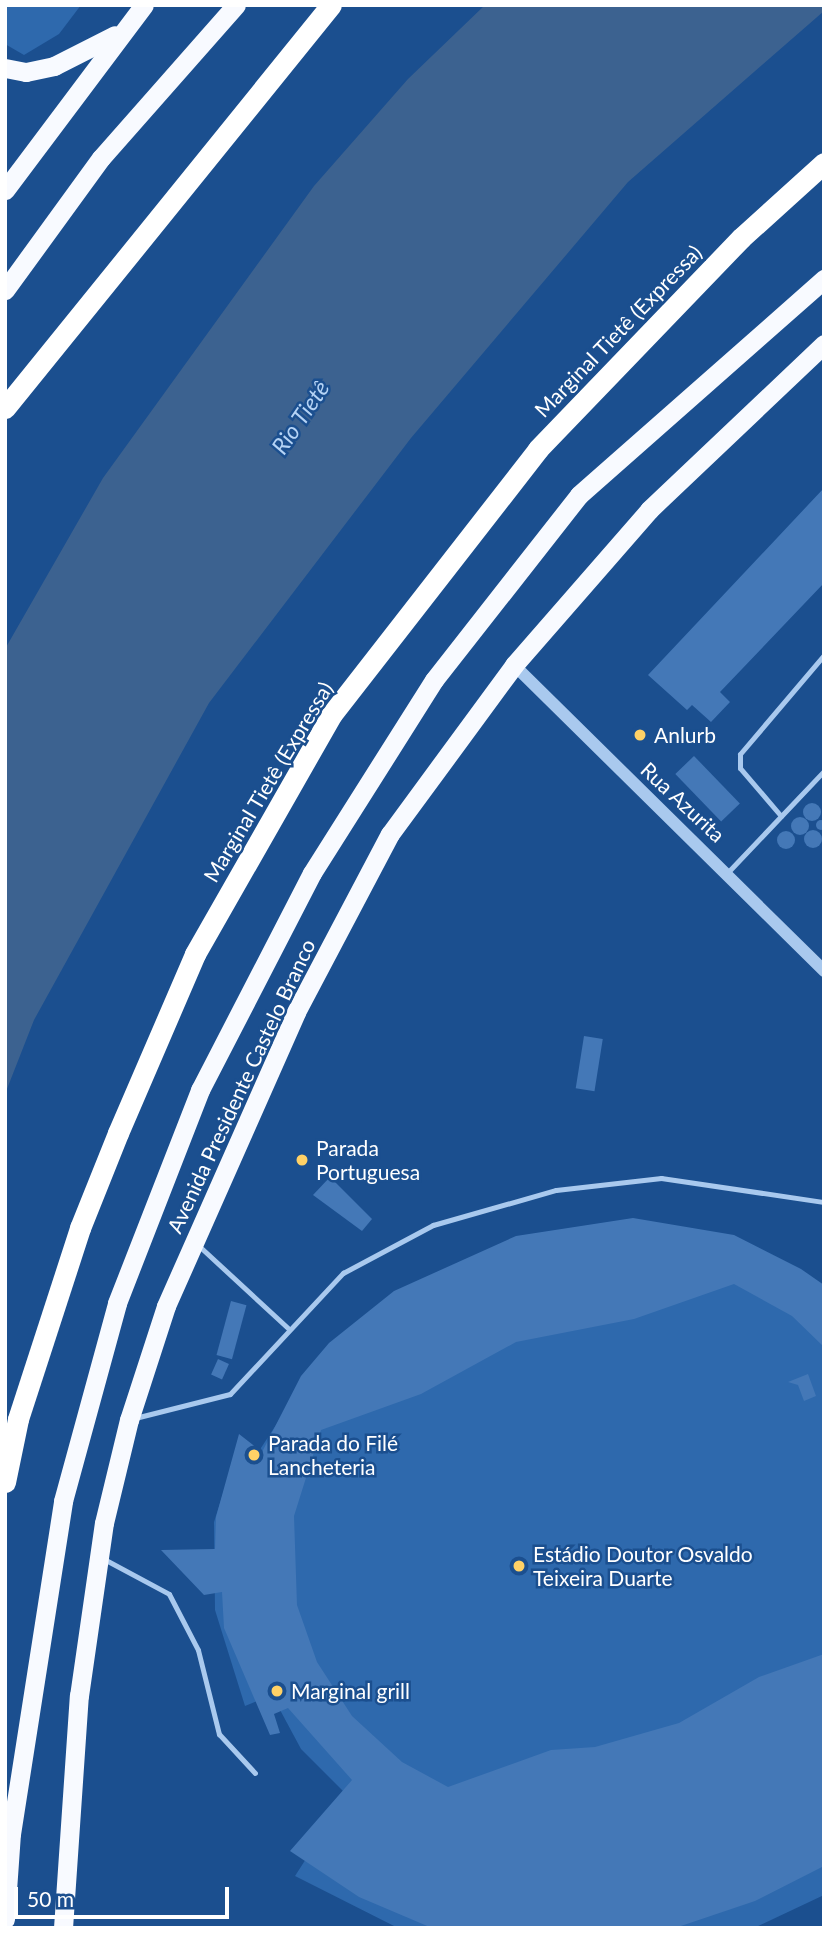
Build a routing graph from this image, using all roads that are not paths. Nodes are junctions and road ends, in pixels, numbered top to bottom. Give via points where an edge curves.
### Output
1 (144, 5) edge
2 (236, 5) edge
3 (331, 5) edge
4 (122, 31) junction
5 (5, 68) edge
6 (824, 163) edge
7 (5, 190) edge
8 (824, 279) edge
9 (5, 290) edge
10 (824, 344) edge
11 (5, 408) edge
12 (824, 655) edge
13 (514, 664) junction
14 (824, 771) edge
15 (781, 816) junction
16 (729, 871) junction
17 (824, 971) edge
18 (824, 1202) edge
19 (194, 1242) junction
20 (289, 1329) junction
21 (129, 1420) junction
22 (5, 1482) edge
23 (100, 1556) junction
24 (255, 1773) dead end
25 (5, 1920) edge
26 (63, 1928) edge

1 - 4 highway
2 - 9 highway via 101,158
3 - 11 highway
4 - 5 highway via 54,66 26,72
4 - 7 highway
6 - 22 highway, Marginal Tietê (Expressa) via 741,238 538,449 332,714 195,954 118,1133 75,1240 18,1419
8 - 25 highway via 579,495 434,680 312,873 200,1090 117,1303 63,1501 10,1834
10 - 13 highway, Avenida Presidente Castelo Branco via 649,510
12 - 15 lane via 740,754 740,768
13 - 16 street, Rua Azurita
13 - 19 highway, Avenida Presidente Castelo Branco via 390,834 296,1012
14 - 15 lane
15 - 16 lane
16 - 17 street, Rua Azurita
18 - 20 lane via 661,1178 556,1190 433,1224 343,1273
19 - 20 lane
19 - 21 highway, Avenida Presidente Castelo Branco
20 - 21 lane via 230,1394
21 - 23 highway, Avenida Presidente Castelo Branco
23 - 24 lane via 169,1594 198,1650 219,1734
23 - 26 highway, Avenida Presidente Castelo Branco via 76,1723

